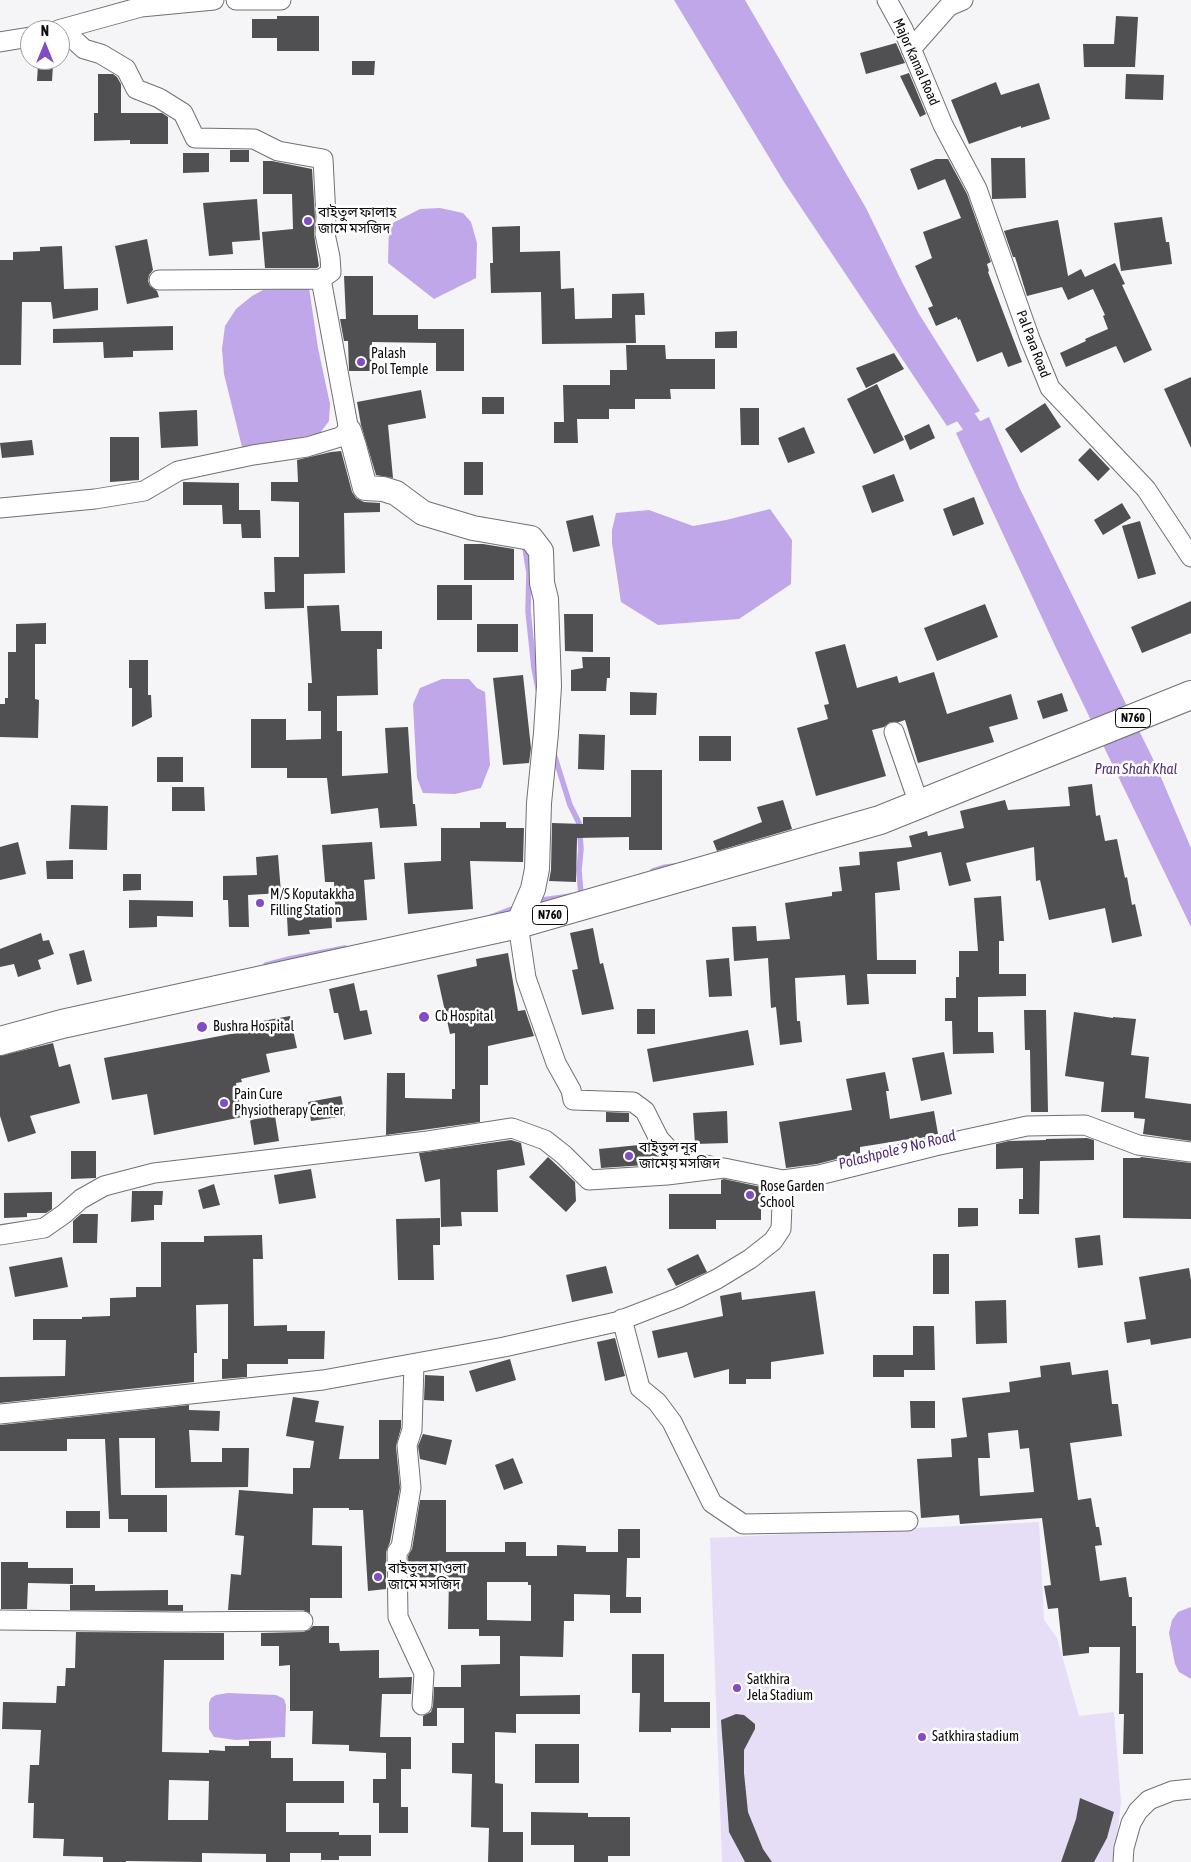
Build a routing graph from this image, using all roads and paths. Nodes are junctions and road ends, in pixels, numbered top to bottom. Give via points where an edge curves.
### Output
1 (214, 0) edge
2 (236, 0) edge
3 (281, 0) edge
4 (887, 0) edge
5 (963, 0) edge
6 (70, 26) edge
7 (70, 37) edge
8 (20, 38) edge
9 (0, 42) edge
10 (911, 49) junction
11 (943, 124) joint
12 (159, 280) dead end
13 (321, 280) junction
14 (348, 431) junction
15 (0, 508) edge
16 (1191, 557) edge
17 (1186, 696) edge
18 (894, 732) dead end
19 (919, 804) junction
20 (518, 924) junction
21 (0, 1041) edge
22 (1191, 1152) edge
23 (724, 1168) junction
24 (783, 1180) junction
25 (0, 1235) edge
26 (622, 1319) junction
27 (414, 1364) junction
28 (0, 1414) edge
29 (908, 1521) dead end
30 (0, 1620) edge
31 (303, 1621) dead end
32 (422, 1704) dead end
33 (1191, 1789) edge
34 (1123, 1862) edge

1 - 6 street via 141,7
2 - 3 street
4 - 10 street, Major Kamal Road
5 - 10 street via 949,6
7 - 13 street via 84,49 101,54 126,69 136,89 183,113 195,138 254,139 278,151 323,159 325,234 331,272
8 - 9 street
10 - 11 street, Major Kamal Road
11 - 16 street, Pal Para Road via 977,189 1050,388 1146,489
12 - 13 street
13 - 14 street
14 - 15 street via 340,437 307,447 178,471 144,491
14 - 20 main road via 365,488 396,493 423,513 473,528 531,538 540,551 547,618 546,733 537,869 533,889
17 - 19 highway, N760
18 - 19 street
19 - 20 highway, N760 via 880,820
20 - 21 highway, N760 via 62,1024
20 - 23 street via 526,978 556,1063 573,1100 633,1102 646,1111 659,1139 673,1154 692,1162
22 - 24 street via 1138,1145 1085,1125 1027,1126 819,1175
23 - 24 street
23 - 25 street via 589,1180 545,1140 512,1128 154,1173 104,1186 81,1199 44,1228
24 - 26 street via 781,1229 773,1241 717,1279
26 - 27 street via 556,1336
26 - 29 street via 640,1388 657,1402 672,1422 712,1503 744,1524
27 - 28 street via 323,1380
27 - 32 street via 412,1430 407,1445 411,1488 401,1548 397,1552 397,1597 398,1617 424,1673
30 - 31 street
33 - 34 street via 1172,1791 1149,1800 1138,1811 1131,1823

